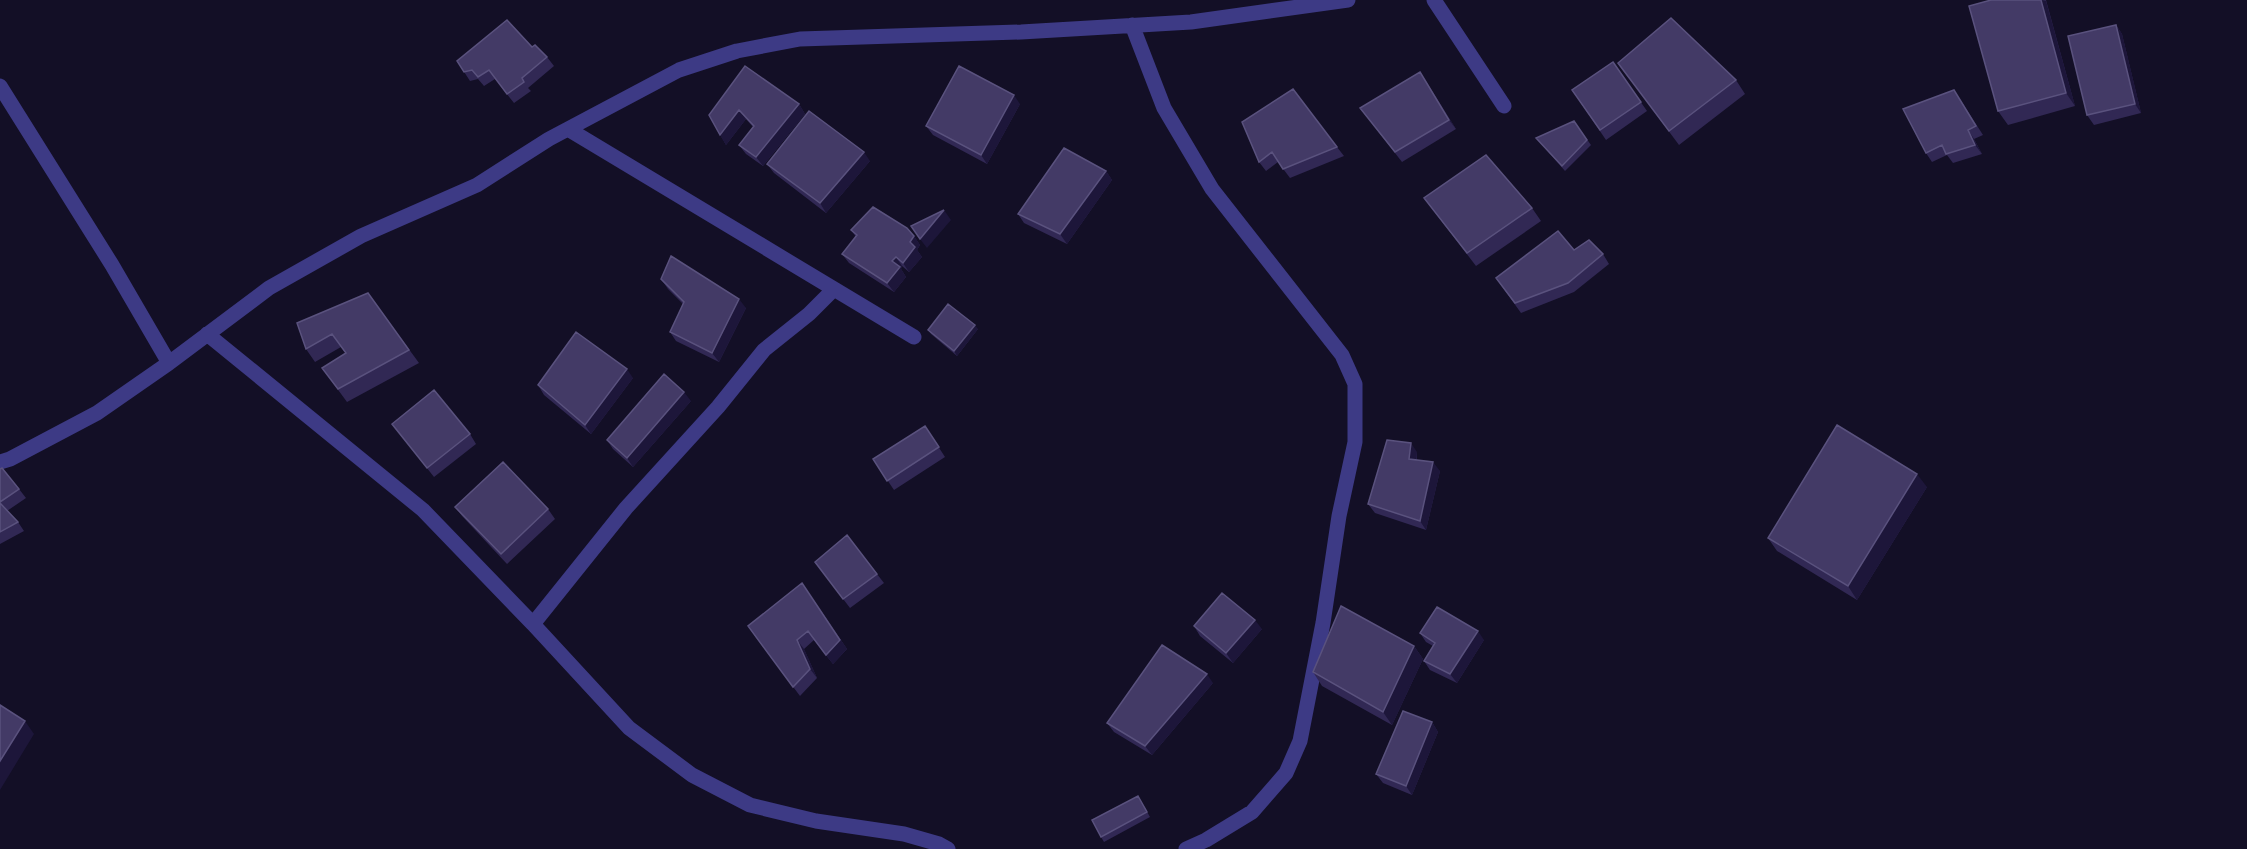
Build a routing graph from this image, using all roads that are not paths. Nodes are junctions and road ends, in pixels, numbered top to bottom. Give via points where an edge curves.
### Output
1 (1348, 0) edge
2 (1434, 0) edge
3 (1132, 25) junction
4 (0, 86) edge
5 (1504, 106) dead end
6 (568, 129) junction
7 (834, 289) junction
8 (207, 334) junction
9 (914, 337) dead end
10 (169, 363) junction
11 (0, 462) edge
12 (533, 624) junction
13 (948, 849) edge
14 (1186, 849) edge

1 - 3 street via 1191,22
2 - 5 street
3 - 6 street via 800,39 737,51 679,70
3 - 14 street via 1164,108 1212,189 1342,355 1355,384 1355,442 1300,741 1286,773 1252,812
4 - 10 street
6 - 7 street
6 - 8 street via 477,185 361,236 269,288
7 - 9 street
7 - 12 street via 810,314 764,350 626,508
8 - 10 street
8 - 12 street via 423,510
10 - 11 street via 97,413
12 - 13 street via 629,729 692,775 750,805 816,821 904,834

